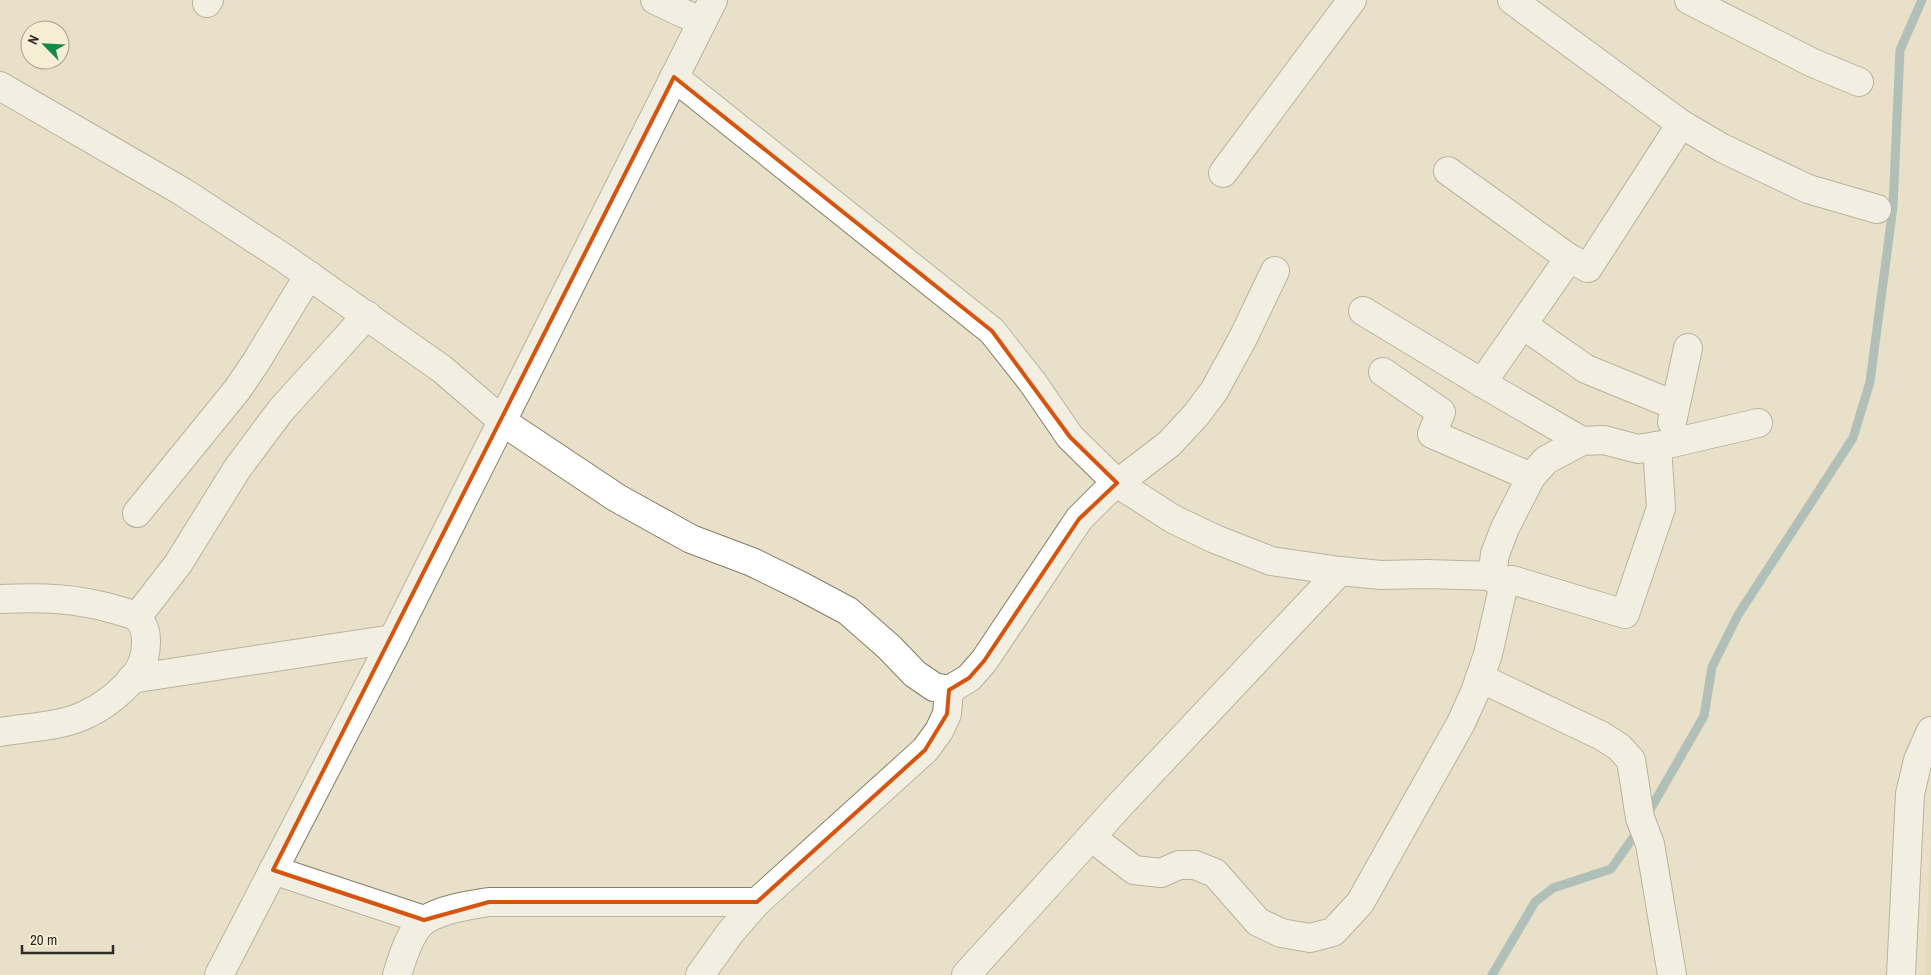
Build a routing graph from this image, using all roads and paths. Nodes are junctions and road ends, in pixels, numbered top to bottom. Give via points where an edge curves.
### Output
1 (656, 0) edge
2 (1352, 0) edge
3 (1512, 0) edge
4 (1688, 0) edge
5 (708, 11) edge
6 (674, 77) junction
7 (1859, 82) dead end
8 (0, 86) edge
9 (1681, 124) junction
10 (1448, 171) dead end
11 (1223, 173) dead end
12 (1877, 209) dead end
13 (1569, 258) junction
14 (1275, 271) dead end
15 (309, 275) junction
16 (1364, 311) dead end
17 (367, 315) junction
18 (1522, 326) junction
19 (1688, 348) dead end
20 (1383, 372) dead end
21 (1482, 384) junction
22 (1674, 405) junction
23 (502, 420) junction
24 (1758, 423) dead end
25 (1582, 441) junction
26 (1663, 445) junction
27 (1531, 477) junction
28 (1117, 483) junction
29 (137, 513) dead end
30 (1340, 571) junction
31 (1498, 582) junction
32 (0, 599) edge
33 (137, 617) junction
34 (393, 639) junction
35 (1480, 678) junction
36 (131, 679) junction
37 (949, 690) junction
38 (1931, 731) edge
39 (0, 732) edge
40 (1091, 837) junction
41 (273, 870) junction
42 (757, 902) junction
43 (424, 920) junction
44 (219, 975) edge
45 (397, 975) edge
46 (700, 975) edge
47 (966, 975) edge
48 (1672, 975) edge
49 (1901, 975) edge

1 - 5 street
2 - 11 street
3 - 9 street
4 - 7 street via 1812,63
5 - 6 street
6 - 23 street
6 - 28 street via 992,331 1070,437
8 - 15 street via 184,192
9 - 12 street via 1722,148 1808,188
9 - 13 street via 1588,268
10 - 13 street
13 - 18 street
14 - 28 street via 1214,391 1168,444
15 - 17 street
15 - 29 street via 237,390
16 - 21 street
17 - 23 street via 442,369
17 - 33 street via 281,410 237,469 178,564
18 - 21 street
18 - 22 street via 1586,368
19 - 22 street
20 - 27 street via 1441,412 1432,434
21 - 25 street
22 - 26 street
23 - 34 street
23 - 37 street via 617,498 690,540 752,562 848,611 915,674 934,687
24 - 26 street
25 - 26 street via 1604,440 1638,449
25 - 27 street via 1546,460
26 - 31 street via 1661,508 1625,614 1512,580
27 - 31 street via 1495,554
28 - 30 street via 1173,519 1214,539 1271,561
28 - 37 street via 1079,519 984,661 968,678
30 - 31 street via 1381,575 1426,574
30 - 40 street
31 - 35 street via 1488,654
32 - 33 street via 41,597 74,600
33 - 36 street via 145,630 146,648 143,663
34 - 36 street
34 - 41 street
35 - 40 street via 1461,723 1360,903 1333,932 1310,938 1281,933 1258,922 1215,873 1195,865 1178,865 1161,873 1134,870
35 - 48 street via 1602,736 1620,747 1631,760 1640,818 1650,844
36 - 39 street via 113,698 88,714 66,722
37 - 42 street via 947,714 926,750
38 - 49 street via 1918,760 1910,794
40 - 47 street
41 - 43 street
41 - 44 street
42 - 43 street via 489,902 468,905
42 - 46 street
43 - 45 street via 411,936

